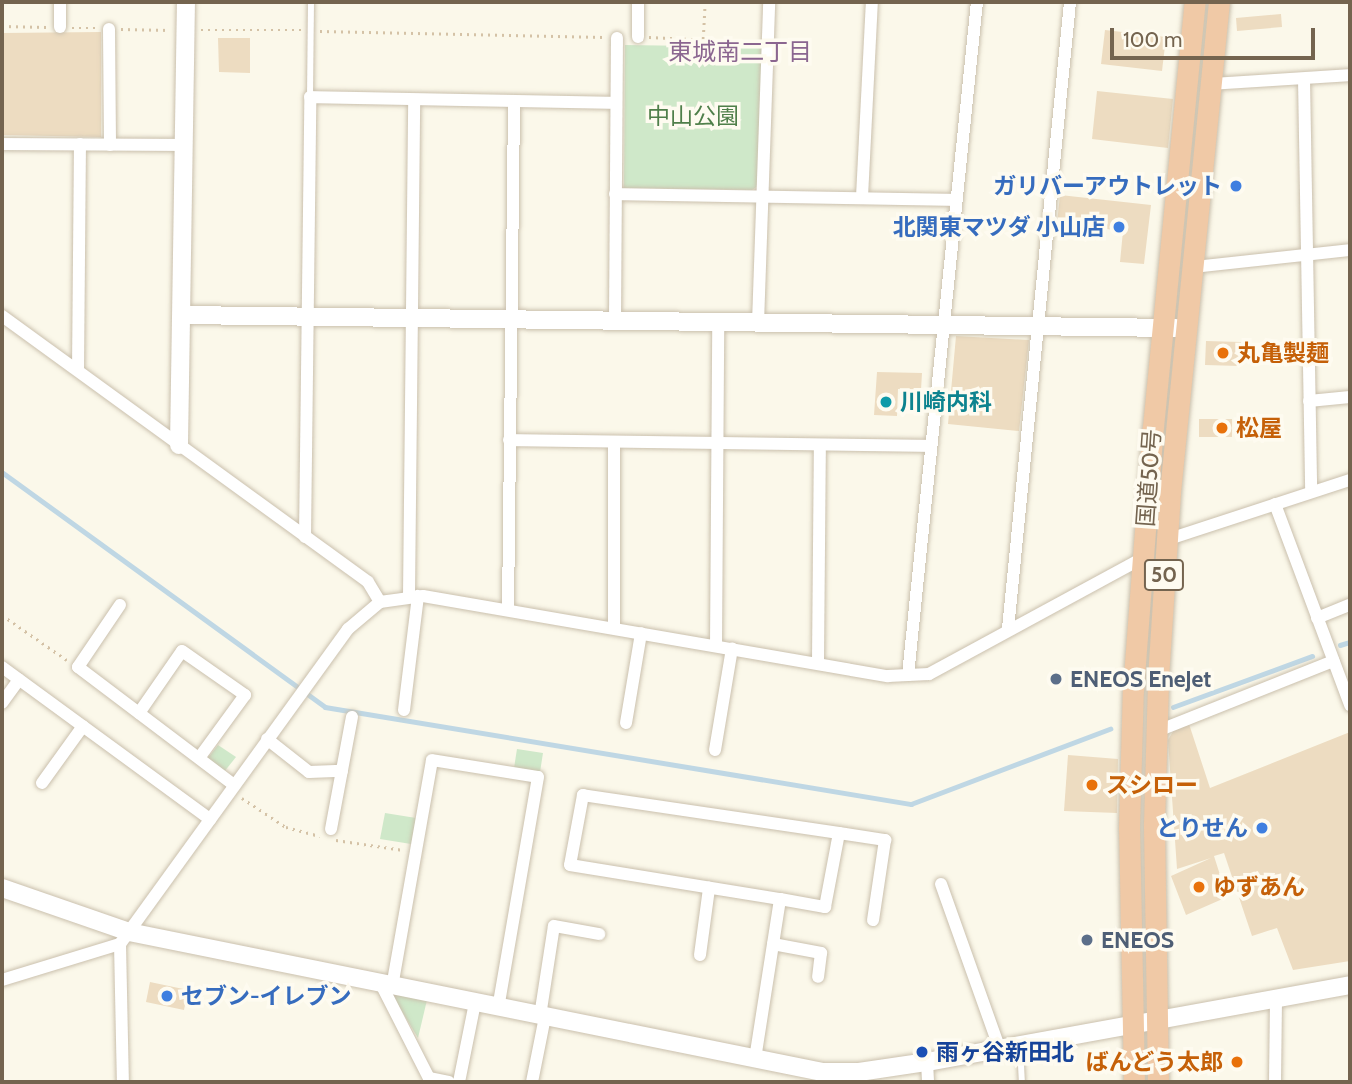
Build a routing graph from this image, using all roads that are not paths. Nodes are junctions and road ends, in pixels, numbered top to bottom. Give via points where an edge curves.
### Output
1 (60, 2) edge
2 (186, 2) edge
3 (311, 2) edge
4 (638, 2) edge
5 (769, 2) edge
6 (872, 2) edge
7 (977, 2) edge
8 (1070, 2) edge
9 (1195, 2) edge
10 (1219, 2) edge
11 (60, 27) road end
12 (109, 29) road end
13 (638, 37) road end
14 (617, 38) road end
15 (1350, 75) edge
16 (1304, 79) junction
17 (1211, 84) junction
18 (310, 97) junction
19 (414, 100) junction
20 (514, 101) junction
21 (616, 103) junction
22 (2, 144) edge
23 (80, 144) junction
24 (110, 145) junction
25 (185, 145) junction
26 (615, 194) junction
27 (764, 197) junction
28 (862, 198) junction
29 (955, 200) junction
30 (1350, 250) edge
31 (1306, 254) junction
32 (1194, 267) junction
33 (182, 315) junction
34 (2, 316) edge
35 (307, 316) junction
36 (411, 318) junction
37 (510, 319) junction
38 (615, 320) junction
39 (718, 322) junction
40 (758, 323) junction
41 (943, 325) junction
42 (1037, 327) junction
43 (1162, 327) junction
44 (1188, 328) junction
45 (78, 370) junction
46 (1350, 397) edge
47 (1309, 401) junction
48 (509, 440) junction
49 (614, 442) junction
50 (718, 443) junction
51 (179, 445) junction
52 (820, 445) junction
53 (930, 446) junction
54 (1349, 484) edge
55 (1311, 491) junction
56 (1275, 504) junction
57 (305, 537) junction
58 (1166, 540) junction
59 (1143, 558) junction
60 (413, 596) junction
61 (380, 602) junction
62 (120, 605) dead end
63 (1350, 605) edge
64 (508, 610) junction
65 (1317, 618) junction
66 (614, 628) junction
67 (1008, 629) junction
68 (641, 633) junction
69 (716, 646) junction
70 (732, 648) junction
71 (818, 661) junction
72 (1333, 661) junction
73 (2, 667) edge
74 (908, 675) junction
75 (19, 680) junction
76 (2, 704) edge
77 (1350, 705) edge
78 (404, 710) dead end
79 (139, 713) junction
80 (352, 717) dead end
81 (626, 723) dead end
82 (83, 726) junction
83 (1154, 732) junction
84 (267, 739) junction
85 (715, 750) dead end
86 (199, 758) junction
87 (342, 771) junction
88 (42, 783) dead end
89 (234, 785) junction
90 (210, 818) junction
91 (331, 829) dead end
92 (839, 833) junction
93 (941, 884) dead end
94 (2, 888) edge
95 (709, 888) junction
96 (780, 899) junction
97 (873, 920) dead end
98 (599, 934) dead end
99 (125, 938) junction
100 (773, 944) junction
101 (700, 955) dead end
102 (818, 976) dead end
103 (2, 980) edge
104 (1350, 985) edge
105 (387, 986) junction
106 (1276, 997) junction
107 (475, 1003) junction
108 (498, 1008) junction
109 (543, 1016) junction
110 (1157, 1017) junction
111 (1133, 1021) junction
112 (1019, 1043) junction
113 (999, 1047) junction
114 (755, 1059) junction
115 (927, 1062) junction
116 (430, 1080) edge
117 (123, 1082) edge
118 (450, 1082) edge
119 (459, 1082) edge
120 (532, 1082) edge
121 (928, 1082) edge
122 (1022, 1082) edge
123 (1134, 1082) edge
124 (1158, 1082) edge
125 (1275, 1082) edge

1 - 11 street
2 - 25 street
3 - 18 lane
4 - 13 street
5 - 27 street
6 - 28 street
7 - 29 street
8 - 42 street
9 - 43 highway, 国道50号 / 50
10 - 17 highway, 国道50号 / 50
12 - 24 street
14 - 21 street
15 - 16 street
16 - 17 street
16 - 31 street
17 - 32 highway, 国道50号 / 50
18 - 19 street
18 - 35 street
19 - 20 street
19 - 36 street
20 - 21 street
20 - 37 street
21 - 26 street
22 - 23 street
23 - 24 street
23 - 45 street
24 - 25 street
25 - 33 street
26 - 27 street
26 - 38 street
27 - 28 street
27 - 40 street
28 - 29 street
29 - 41 street
30 - 31 street
31 - 32 street
31 - 47 street
32 - 44 highway, 国道50号 / 50
33 - 35 street
33 - 51 street
34 - 45 street
35 - 36 street
35 - 57 street
36 - 37 street
36 - 60 street
37 - 38 street
37 - 48 street
38 - 39 street
39 - 40 street
39 - 50 street
40 - 41 street
41 - 42 street
41 - 53 street
42 - 43 street
42 - 67 street
43 - 44 street
43 - 59 highway, 国道50号 / 50
44 - 58 highway, 国道50号 / 50
45 - 51 street
46 - 47 street
47 - 55 street
48 - 49 street
48 - 64 street
49 - 50 street
49 - 66 street
50 - 52 street
50 - 69 street
51 - 57 street
52 - 53 street
52 - 71 street
53 - 74 street
54 - 55 street
55 - 56 street
56 - 58 street
56 - 65 street
57 - 61 street via 368,582
58 - 83 highway, 国道50号 / 50
59 - 67 street
59 - 111 highway, 国道50号 / 50 via 1129,829
60 - 61 street
60 - 64 street
60 - 78 street
61 - 84 street via 348,629
62 - 79 street via 78,667
63 - 65 street
64 - 66 street
65 - 72 street
66 - 68 street
67 - 74 street via 929,674
68 - 69 street
68 - 81 street
69 - 70 street
70 - 71 street
70 - 85 street
71 - 74 street via 888,676
72 - 77 street
72 - 83 street
73 - 75 street
75 - 76 street
75 - 82 street
79 - 86 street
79 - 86 street via 182,652 245,695
80 - 87 street
82 - 88 street
82 - 90 street
83 - 110 highway, 国道50号 / 50
84 - 87 street via 309,772
84 - 89 street
86 - 89 street
87 - 91 street
89 - 90 street
90 - 99 street
92 - 95 street via 583,795 570,865
92 - 96 street via 825,908
92 - 97 street via 885,840
93 - 113 street
94 - 99 street
95 - 96 street
95 - 101 street
96 - 100 street
98 - 109 street via 554,926
99 - 103 street
99 - 105 street
99 - 117 street
100 - 102 street via 821,953
100 - 114 street
104 - 106 street
105 - 107 street
105 - 108 street via 432,760 538,777
105 - 116 street
106 - 110 street
106 - 125 street
107 - 108 street
107 - 119 street
108 - 109 street
109 - 114 street
109 - 120 street
110 - 111 street
110 - 124 highway, 国道50号 / 50
111 - 112 street
111 - 123 highway, 国道50号 / 50
112 - 113 street
112 - 122 lane
113 - 115 street
114 - 115 street via 844,1073
115 - 121 street
116 - 118 street

